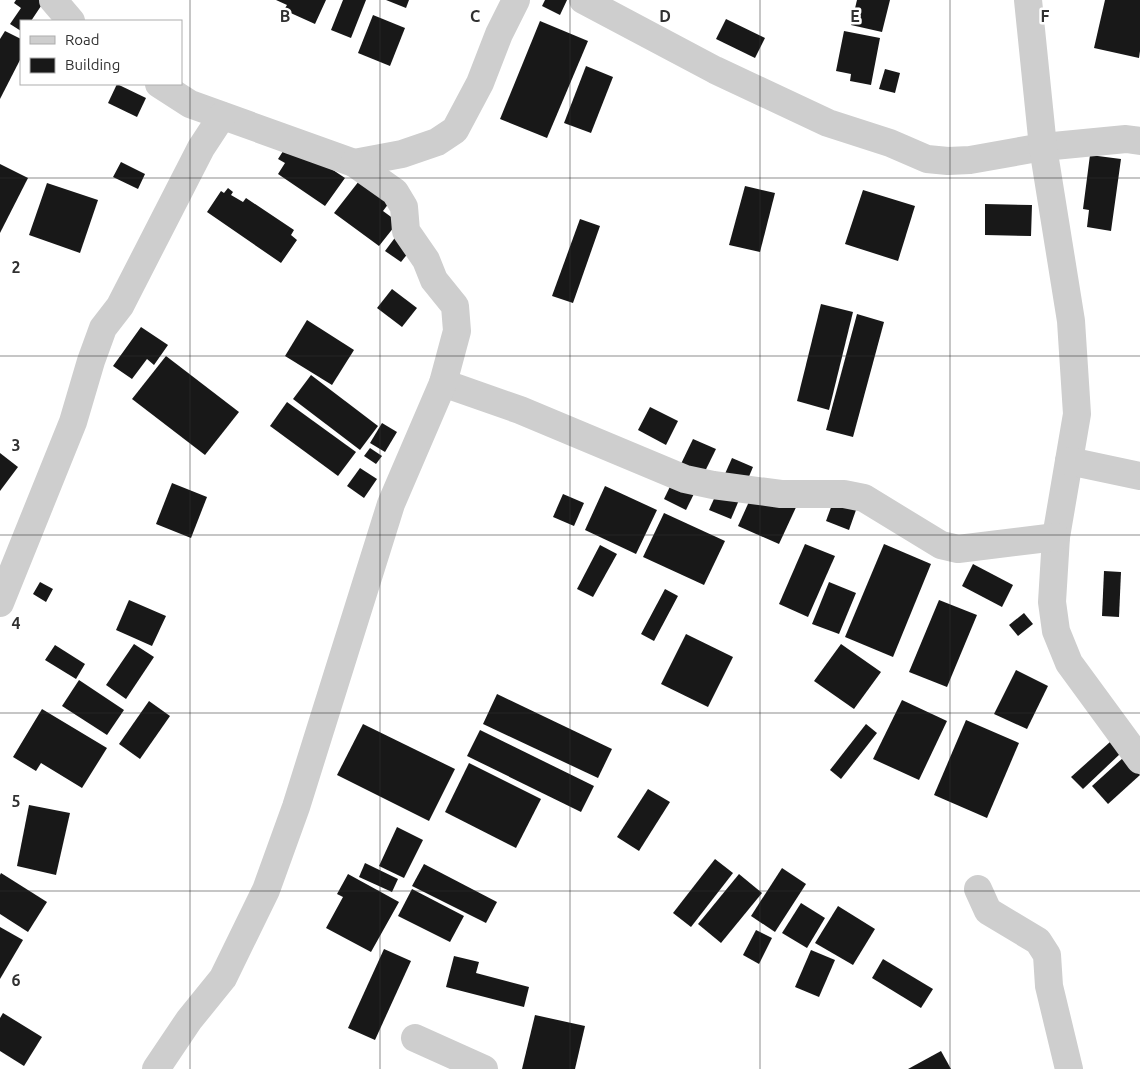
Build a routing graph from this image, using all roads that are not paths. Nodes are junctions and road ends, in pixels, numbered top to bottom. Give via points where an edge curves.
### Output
1 (53, 0) edge
2 (516, 0) edge
3 (583, 0) edge
4 (1028, 0) edge
5 (70, 20) edge
6 (161, 85) edge
7 (222, 116) junction
8 (1140, 141) edge
9 (1043, 147) junction
10 (354, 163) junction
11 (443, 383) junction
12 (1069, 461) junction
13 (1140, 476) edge
14 (1056, 537) junction
15 (0, 603) edge
16 (1140, 760) edge
17 (978, 890) dead end
18 (414, 1038) dead end
19 (156, 1069) edge
20 (484, 1069) edge
21 (1069, 1069) edge

1 - 5 street
2 - 10 street via 480,83 455,130 436,142 402,154
3 - 9 street via 715,70 828,123 927,159 970,160
4 - 9 street
6 - 7 street via 190,104
7 - 10 street
7 - 15 street via 201,148 120,306 103,328 72,422
8 - 9 street via 1126,139
9 - 12 street via 1071,321 1077,414
10 - 11 street via 395,192 404,207 406,231 426,260 434,280 456,306 457,331
11 - 14 street via 520,410 685,479 713,486 781,494 844,494 864,498 941,545 958,549
11 - 19 street via 391,504 296,807 266,890 223,978
12 - 13 street
12 - 14 street
14 - 16 street via 1052,602 1056,631 1069,663
17 - 21 street via 988,911 1038,941 1047,955 1049,986
18 - 20 street

